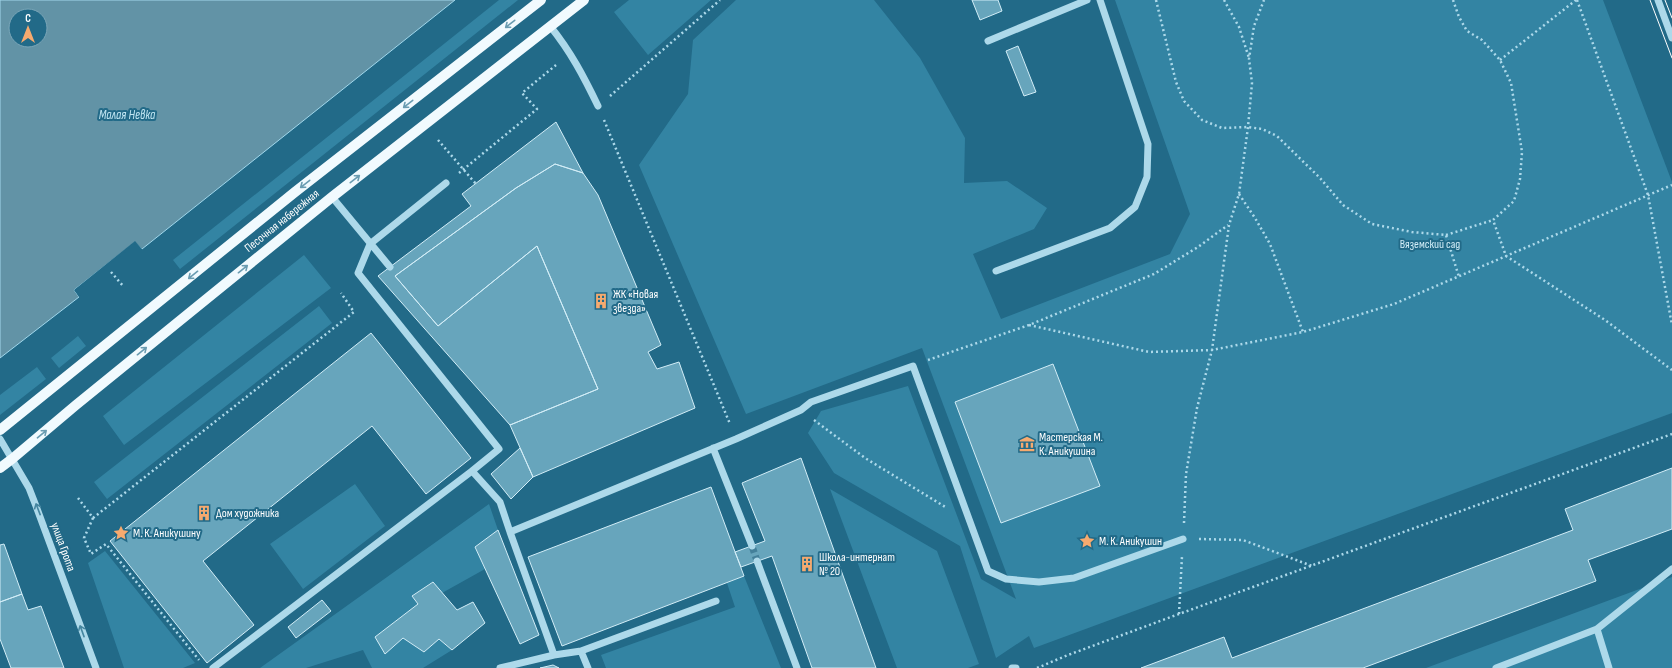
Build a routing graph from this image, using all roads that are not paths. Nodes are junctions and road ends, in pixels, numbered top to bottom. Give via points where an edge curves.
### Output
1 (541, 0) edge
2 (584, 0) edge
3 (1087, 0) edge
4 (1100, 0) edge
5 (1658, 0) edge
6 (550, 26) junction
7 (1672, 38) edge
8 (988, 41) dead end
9 (598, 106) road end
10 (446, 183) road end
11 (332, 197) junction
12 (370, 244) junction
13 (390, 267) dead end
14 (996, 271) dead end
15 (0, 430) edge
16 (0, 439) edge
17 (714, 448) junction
18 (12, 459) junction
19 (0, 468) edge
20 (472, 471) junction
21 (510, 532) junction
22 (1183, 539) road end
23 (752, 546) tunnel mouth
24 (757, 561) tunnel mouth
25 (1672, 569) edge
26 (716, 601) dead end
27 (1597, 629) junction
28 (581, 651) junction
29 (554, 655) junction
30 (96, 668) edge
31 (213, 668) edge
32 (500, 668) edge
33 (588, 668) edge
34 (797, 668) edge
35 (1012, 668) edge
36 (1016, 668) edge
37 (1496, 668) edge
38 (1609, 668) edge

1 -> 15 main road, Песочная набережная via 295,192
2 - 6 main road, Песочная набережная
3 - 8 street
4 - 14 street via 1148,144 1147,177 1135,207 1110,228
5 - 7 street
6 - 9 street via 582,71
11 -> 6 main road, Песочная набережная
10 - 12 street
11 - 12 street
18 -> 11 main road, Песочная набережная
12 - 13 street
12 - 20 street via 358,273 499,449
16 - 18 street, улица Грота
17 - 21 street
17 - 22 street via 801,410 812,402 913,366 988,570 1006,579 1039,582 1074,578
17 - 23 street
18 - 19 main road, Песочная набережная
30 -> 18 street, улица Грота via 36,506
20 - 21 street via 500,502
20 - 31 street
21 - 29 street
24 - 34 street
25 - 27 street
26 - 28 street
27 - 37 street
27 - 38 street
28 - 29 street
28 - 33 street
29 - 32 street
35 - 36 street

